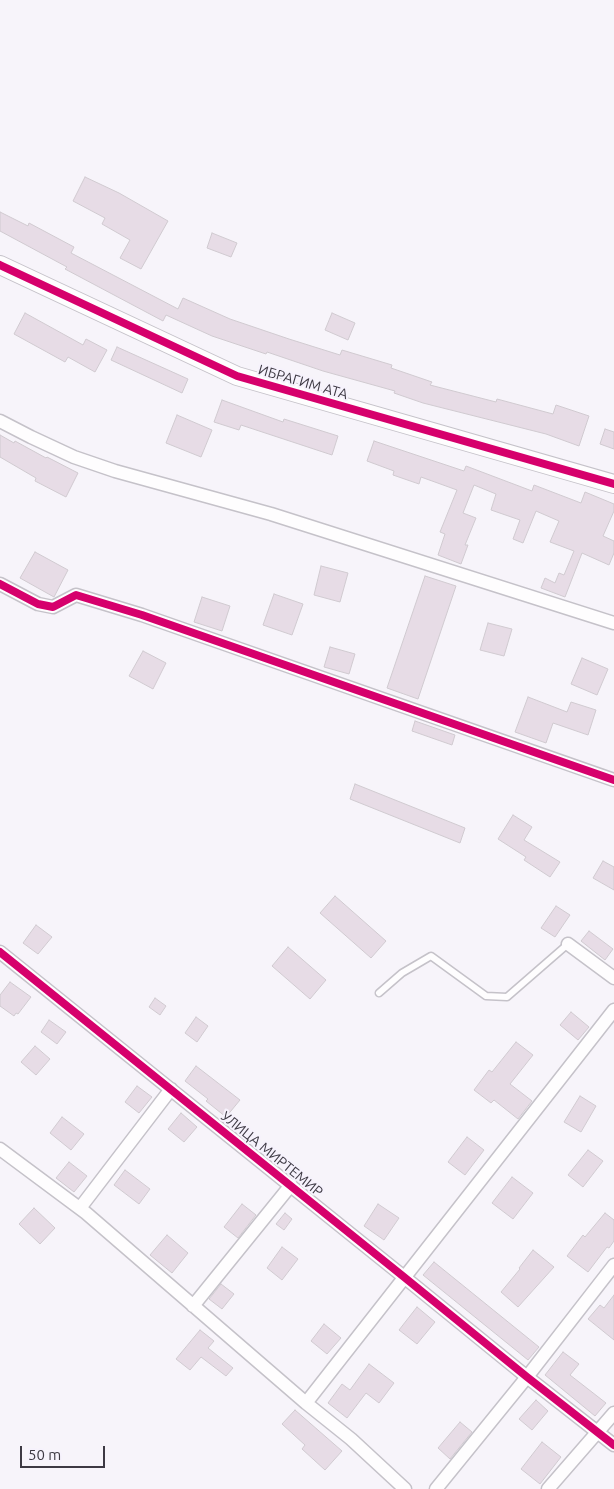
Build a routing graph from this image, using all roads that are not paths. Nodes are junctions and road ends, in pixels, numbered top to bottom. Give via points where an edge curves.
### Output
1 (0, 266) edge
2 (0, 421) edge
3 (614, 484) edge
4 (0, 584) edge
5 (614, 623) edge
6 (614, 780) edge
7 (568, 944) joint
8 (0, 952) edge
9 (614, 978) edge
10 (379, 993) dead end
11 (614, 1010) edge
12 (171, 1089) junction
13 (0, 1149) edge
14 (291, 1185) junction
15 (80, 1208) junction
16 (614, 1265) edge
17 (404, 1276) junction
18 (193, 1306) junction
19 (526, 1377) junction
20 (306, 1403) junction
21 (614, 1412) edge
22 (598, 1432) junction
23 (614, 1445) edge
24 (404, 1489) edge
25 (436, 1489) edge
26 (548, 1489) edge

1 - 3 street, ИБРАГИМ АТА via 237,376
2 - 5 street via 74,457 115,471 271,514
4 - 6 street via 38,604 53,607 76,595 142,615
7 - 9 street
7 - 10 lane via 507,997 486,996 431,956 402,972
8 - 12 street, УЛИЦА МИРТЕМИР
11 - 17 street
12 - 14 street, УЛИЦА МИРТЕМИР
12 - 15 street
13 - 15 street
14 - 17 street, УЛИЦА МИРТЕМИР
14 - 18 street
15 - 18 street
16 - 19 street
17 - 19 street, УЛИЦА МИРТЕМИР
17 - 20 street
18 - 20 street
19 - 22 street, УЛИЦА МИРТЕМИР
19 - 25 street
20 - 24 street via 351,1439
21 - 22 street
22 - 23 street, УЛИЦА МИРТЕМИР
22 - 26 street

